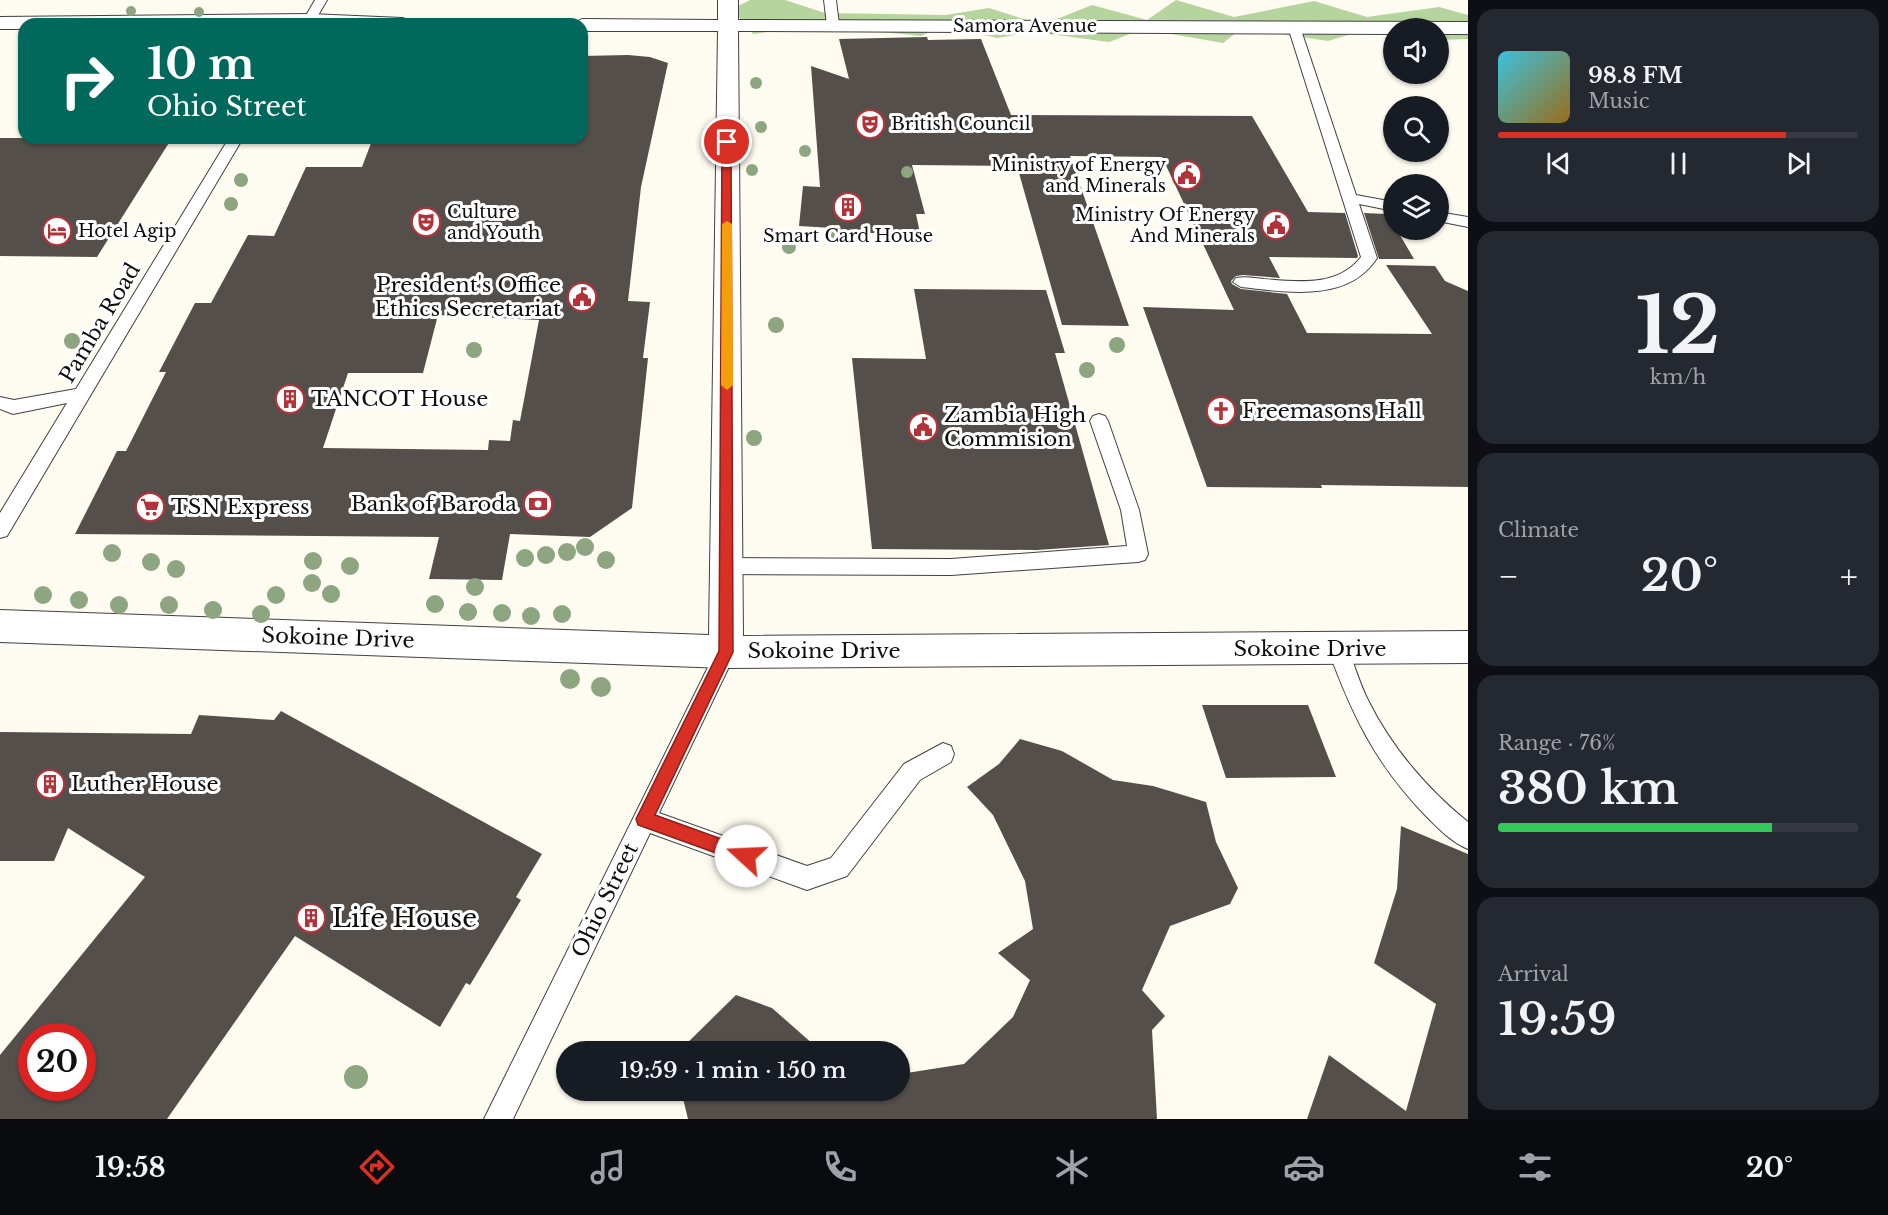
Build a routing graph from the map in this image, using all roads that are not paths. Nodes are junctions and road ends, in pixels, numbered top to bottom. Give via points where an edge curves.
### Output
1 (321, 0) edge
2 (830, 0) edge
3 (728, 12) edge
4 (310, 18) edge
5 (0, 23) edge
6 (18, 23) edge
7 (588, 24) edge
8 (833, 25) junction
9 (1294, 27) junction
10 (1468, 28) edge
11 (232, 144) edge
12 (1349, 198) junction
13 (1383, 205) edge
14 (1449, 218) edge
15 (1468, 222) edge
16 (1240, 282) dead end
17 (82, 393) junction
18 (3, 403) dead end
19 (1099, 421) dead end
20 (0, 530) edge
21 (726, 566) junction
22 (0, 626) edge
23 (1468, 647) edge
24 (1338, 649) junction
25 (726, 652) junction
26 (943, 754) dead end
27 (644, 819) junction
28 (1468, 837) edge
29 (498, 1119) edge

1 - 4 lane
2 - 8 lane
3 - 7 street, Samora Avenue
3 - 8 street, Samora Avenue
3 - 21 street, Ohio Street
5 - 6 street
8 - 9 street, Samora Avenue
9 - 10 street, Samora Avenue
9 - 12 lane
11 - 17 lane, Pamba Road
12 - 13 lane
12 - 16 lane via 1369,258 1354,276 1318,285
14 - 15 lane
17 - 18 lane via 13,407
17 - 20 lane, Pamba Road
19 - 21 lane via 1130,510 1138,554 951,567
21 - 25 street, Ohio Street
22 - 25 street, Sokoine Drive
23 - 24 street, Sokoine Drive
24 - 25 street, Sokoine Drive
24 - 28 lane via 1365,717 1410,784
25 - 27 lane, Ohio Street
26 - 27 lane via 912,772 839,868 807,878
27 - 29 lane, Ohio Street

